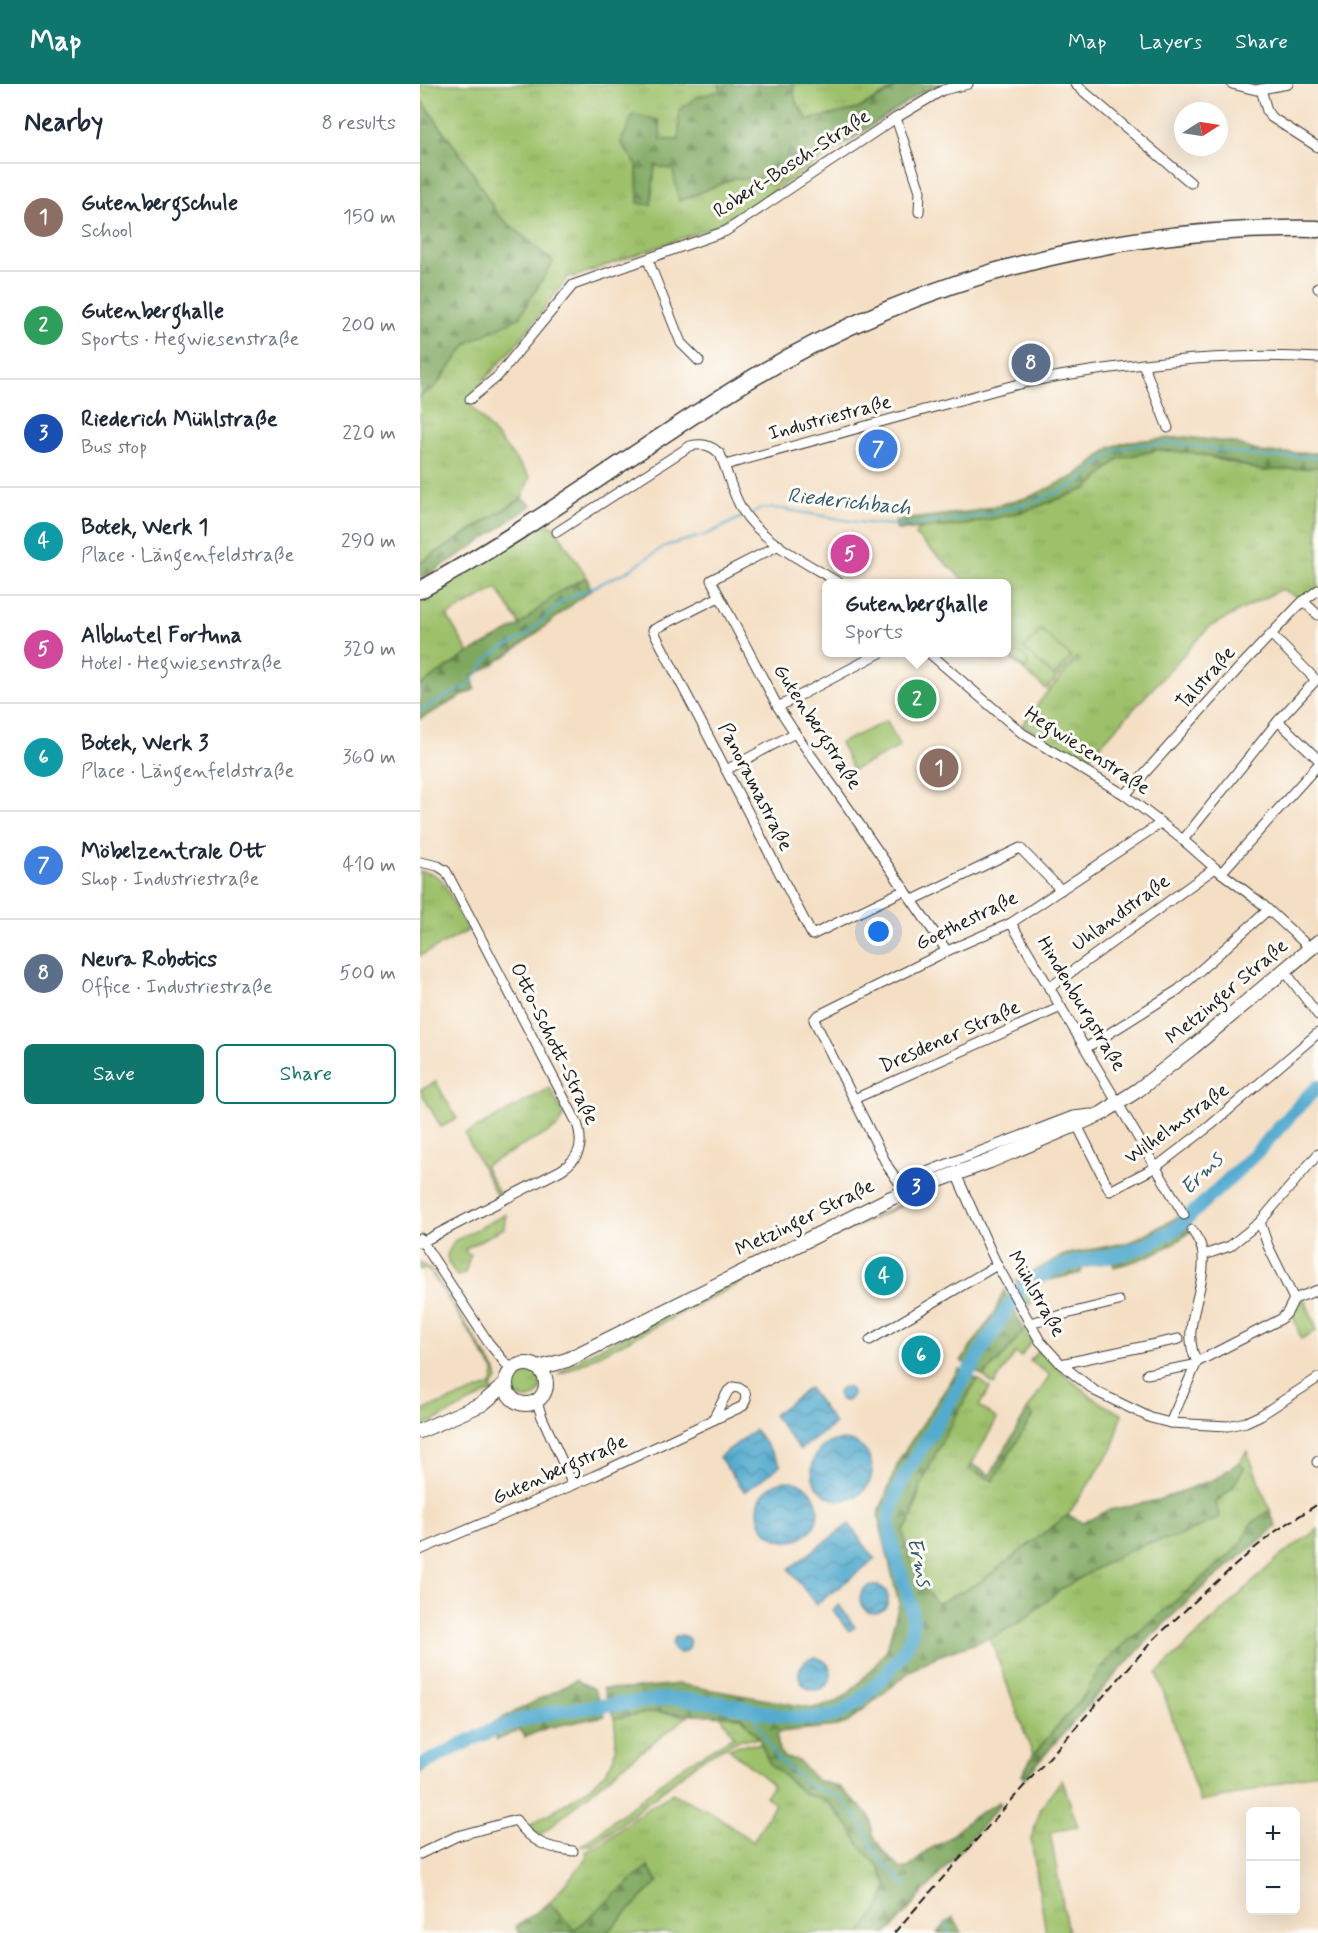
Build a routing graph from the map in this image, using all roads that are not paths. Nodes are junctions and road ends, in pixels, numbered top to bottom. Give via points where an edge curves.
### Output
1 (968, 84) edge
2 (1075, 84) edge
3 (1232, 84) edge
4 (1288, 84) edge
5 (1261, 89) junction
6 (896, 118) junction
7 (1318, 147) edge
8 (1191, 183) dead end
9 (919, 212) dead end
10 (1311, 227) edge
11 (648, 260) junction
12 (1318, 358) edge
13 (699, 361) dead end
14 (1143, 364) junction
15 (470, 399) dead end
16 (1168, 428) dead end
17 (725, 465) junction
18 (557, 532) dead end
19 (779, 545) junction
20 (833, 579) edge
21 (420, 590) edge
22 (1318, 590) edge
23 (719, 597) junction
24 (1303, 601) junction
25 (1318, 615) edge
26 (1271, 634) junction
27 (872, 657) edge
28 (934, 657) edge
29 (1317, 679) edge
30 (778, 706) junction
31 (1278, 721) junction
32 (795, 733) junction
33 (1318, 759) edge
34 (1318, 765) edge
35 (726, 770) junction
36 (1125, 795) junction
37 (1161, 824) junction
38 (1183, 840) junction
39 (423, 862) edge
40 (1218, 870) junction
41 (905, 890) junction
42 (1061, 890) junction
43 (913, 900) junction
44 (1269, 910) junction
45 (1011, 923) junction
46 (1314, 945) edge
47 (947, 951) junction
48 (1284, 970) junction
49 (1049, 988) junction
50 (1061, 1007) junction
51 (1318, 1015) edge
52 (1318, 1033) edge
53 (1086, 1048) junction
54 (854, 1099) junction
55 (1119, 1103) junction
56 (1101, 1114) junction
57 (1077, 1125) junction
58 (1318, 1154) edge
59 (1155, 1167) junction
60 (956, 1174) junction
61 (1184, 1215) dead end
62 (1260, 1222) junction
63 (1192, 1230) dead end
64 (421, 1241) edge
65 (1204, 1255) junction
66 (997, 1265) junction
67 (1318, 1290) edge
68 (1294, 1299) junction
69 (1119, 1301) dead end
70 (1029, 1323) junction
71 (1179, 1339) dead end
72 (870, 1340) dead end
73 (567, 1360) junction
74 (1061, 1364) junction
75 (1195, 1364) junction
76 (539, 1368) junction
77 (514, 1369) junction
78 (1147, 1374) dead end
79 (1318, 1378) edge
80 (546, 1381) junction
81 (506, 1384) junction
82 (513, 1399) junction
83 (537, 1402) junction
84 (482, 1404) junction
85 (713, 1419) junction
86 (1170, 1423) junction
87 (420, 1431) edge
88 (573, 1485) junction
89 (420, 1550) edge
90 (573, 1851) dead end
91 (420, 1854) edge

1 - 6 street, Robert-Bosch-Straße via 943,90
2 - 8 street
3 - 5 street
4 - 5 street
5 - 7 street via 1271,117
6 - 9 street via 916,174
6 - 11 street, Robert-Bosch-Straße via 726,231
10 - 21 highway via 1189,234 1084,248 1027,261 923,294 819,340 746,382 502,542
11 - 13 street via 681,343
11 - 15 street, Robert-Bosch-Straße via 573,285 497,377
12 - 14 street, Industriestraße via 1264,356
14 - 16 street
14 - 17 street, Industriestraße via 1018,384
17 - 18 street via 714,448 690,446
17 - 19 street via 746,516
19 - 20 street
19 - 23 street via 711,580
22 - 24 street, Talstraße
23 - 30 street, Gutenbergstraße
23 - 35 street, Panoramastraße via 653,630
24 - 25 street
24 - 26 street, Talstraße
26 - 29 street
26 - 36 street, Talstraße
27 - 30 street
28 - 36 street, Hegwiesenstraße via 1022,733
29 - 31 street
30 - 32 street, Gutenbergstraße
31 - 33 street
31 - 38 street
32 - 35 street
32 - 41 street, Gutenbergstraße
34 - 40 street, Uhlandstraße
35 - 41 street, Panoramastraße via 812,935
36 - 37 street, Hegwiesenstraße
37 - 38 street, Hegwiesenstraße
37 - 42 street, Goethestraße
38 - 40 street, Hegwiesenstraße
39 - 64 street, Otto-Schott-Straße via 446,872 577,1123 582,1141 577,1158 561,1170
40 - 44 street, Hegwiesenstraße
40 - 49 street, Uhlandstraße
41 - 43 street, Gutenbergstraße
42 - 43 street via 1020,848
42 - 45 street, Goethestraße
43 - 47 street, Gutenbergstraße
44 - 46 street, Hegwiesenstraße
44 - 53 street via 1178,990
45 - 47 street, Goethestraße
45 - 49 street, Hindenburgstraße
46 - 48 street, Metzinger Straße
47 - 54 street, Goethestraße via 814,1020
48 - 51 street
48 - 55 street, Metzinger Straße
49 - 50 street, Hindenburgstraße
50 - 53 street, Hindenburgstraße
50 - 54 street, Dresdener Straße
52 - 59 street, Wilhelmstraße via 1211,1125
53 - 55 street, Hindenburgstraße
54 - 56 street, Metzinger Straße via 898,1181 1073,1116
55 - 56 street, Metzinger Straße
55 - 59 street, Hindenburgstraße
56 - 57 street, Metzinger Straße
57 - 59 street, Wilhelmstraße via 1110,1191
57 - 60 street, Metzinger Straße
58 - 62 street
59 - 61 street, Wilhelmstraße
60 - 66 street, Mühlstraße
60 - 73 street, Metzinger Straße via 891,1197
62 - 65 street via 1230,1246
62 - 68 street
63 - 65 street
64 - 77 street via 488,1342
65 - 75 street via 1190,1343
66 - 70 street, Mühlstraße
66 - 72 street
67 - 68 street
68 - 75 street via 1281,1318
69 - 70 street
70 - 74 street, Mühlstraße
71 - 74 street
73 - 76 street, Metzinger Straße
73 - 80 street, Metzinger Straße
74 - 86 street, Mühlstraße via 1095,1391
75 - 78 street
75 - 86 street
76 - 77 street via 526,1364
76 - 80 street
77 - 81 street
79 - 86 street, Mühlstraße via 1246,1422 1228,1426
80 - 83 street via 543,1396
81 - 82 street
81 - 84 street
82 - 83 street via 520,1404
82 - 84 street
83 - 88 street
84 - 87 street
85 - 85 street, Gutenbergstraße via 743,1406 745,1392 733,1387 728,1391
85 - 88 street, Gutenbergstraße
88 - 89 street, Gutenbergstraße
90 - 91 street via 537,1842 525,1834 516,1820 457,1836

